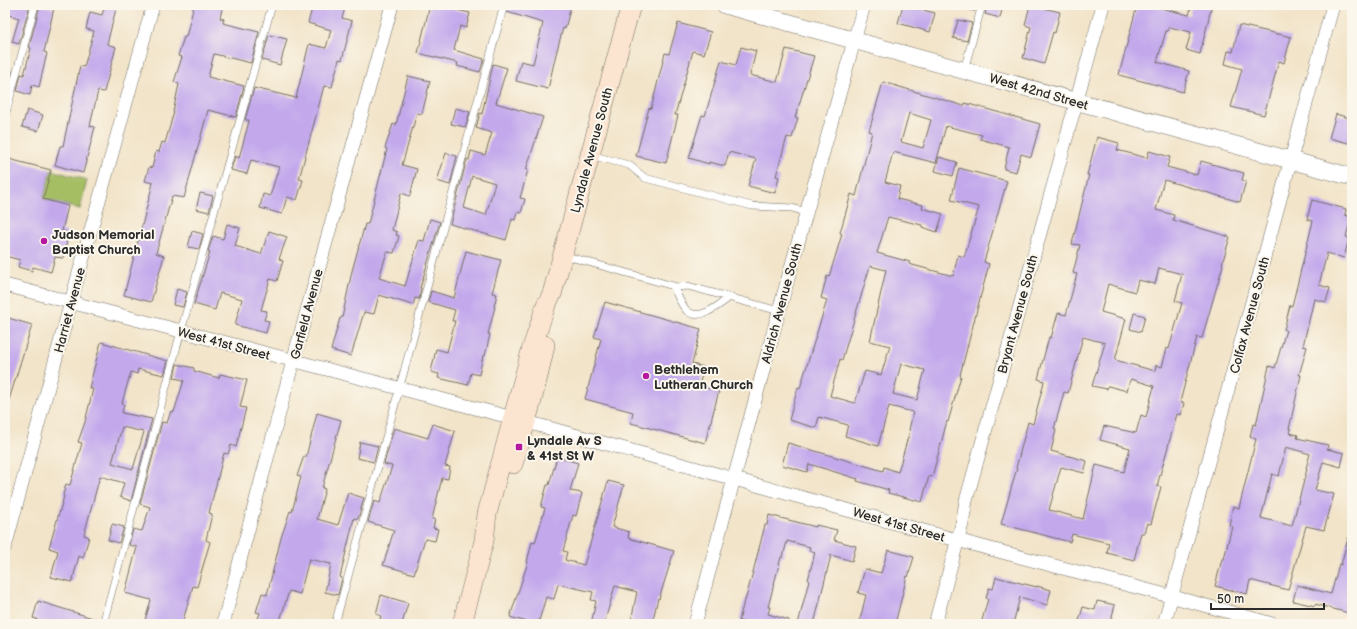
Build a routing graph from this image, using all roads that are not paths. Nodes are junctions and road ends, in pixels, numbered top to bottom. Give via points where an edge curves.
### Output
1 (35, 5) edge
2 (153, 5) edge
3 (272, 5) edge
4 (392, 5) edge
5 (504, 5) edge
6 (631, 5) edge
7 (725, 5) edge
8 (864, 5) edge
9 (982, 5) edge
10 (1103, 5) edge
11 (1333, 5) edge
12 (855, 40) junction
13 (964, 70) junction
14 (1076, 102) junction
15 (5, 116) edge
16 (590, 155) junction
17 (1291, 160) junction
18 (1352, 176) edge
19 (806, 212) junction
20 (562, 255) junction
21 (5, 285) edge
22 (673, 286) junction
23 (730, 297) junction
24 (71, 302) junction
25 (779, 311) junction
26 (181, 331) junction
27 (293, 361) junction
28 (399, 388) junction
29 (520, 420) junction
30 (734, 478) junction
31 (958, 540) junction
32 (5, 547) edge
33 (1172, 596) junction
34 (102, 624) edge
35 (223, 624) edge
36 (335, 624) edge
37 (462, 624) edge
38 (695, 624) edge
39 (935, 624) edge
40 (1164, 624) edge
41 (1272, 624) edge

1 - 15 lane
2 - 24 street, Harriet Avenue
3 - 26 lane
4 - 27 street, Garfield Avenue
5 - 28 lane
6 - 16 main road, Lyndale Avenue South
7 - 12 street, West 42nd Street
8 - 12 street, Aldrich Avenue South
9 - 13 lane
10 - 14 street, Bryant Avenue South
11 - 17 street, Colfax Avenue South
12 - 13 street, West 42nd Street
12 - 19 street, Aldrich Avenue South
13 - 14 street, West 42nd Street
14 - 17 street, West 42nd Street
14 - 31 street, Bryant Avenue South via 966,501
16 - 19 lane via 629,166 645,178 752,206 792,208
16 - 20 main road, Lyndale Avenue South
17 - 18 street, West 42nd Street
17 - 33 street, Colfax Avenue South
19 - 25 street, Aldrich Avenue South
20 - 22 lane
20 - 29 main road, Lyndale Avenue South via 552,294 542,318
21 - 24 street, West 41st Street
22 - 23 lane via 688,286
22 - 23 lane via 688,312 699,315
23 - 25 lane
24 - 26 street, West 41st Street
24 - 32 street, Harriet Avenue
25 - 30 street, Aldrich Avenue South
26 - 27 street, West 41st Street
26 - 34 lane
27 - 28 street, West 41st Street
27 - 35 street, Garfield Avenue
28 - 29 street, West 41st Street
28 - 36 lane
29 - 30 street, West 41st Street
29 - 37 main road, Lyndale Avenue South via 487,514 484,541
30 - 31 street, West 41st Street
30 - 38 street, Aldrich Avenue South
31 - 33 street, West 41st Street
31 - 39 street, Bryant Avenue South
33 - 40 street, Colfax Avenue South
33 - 41 street, West 41st Street

